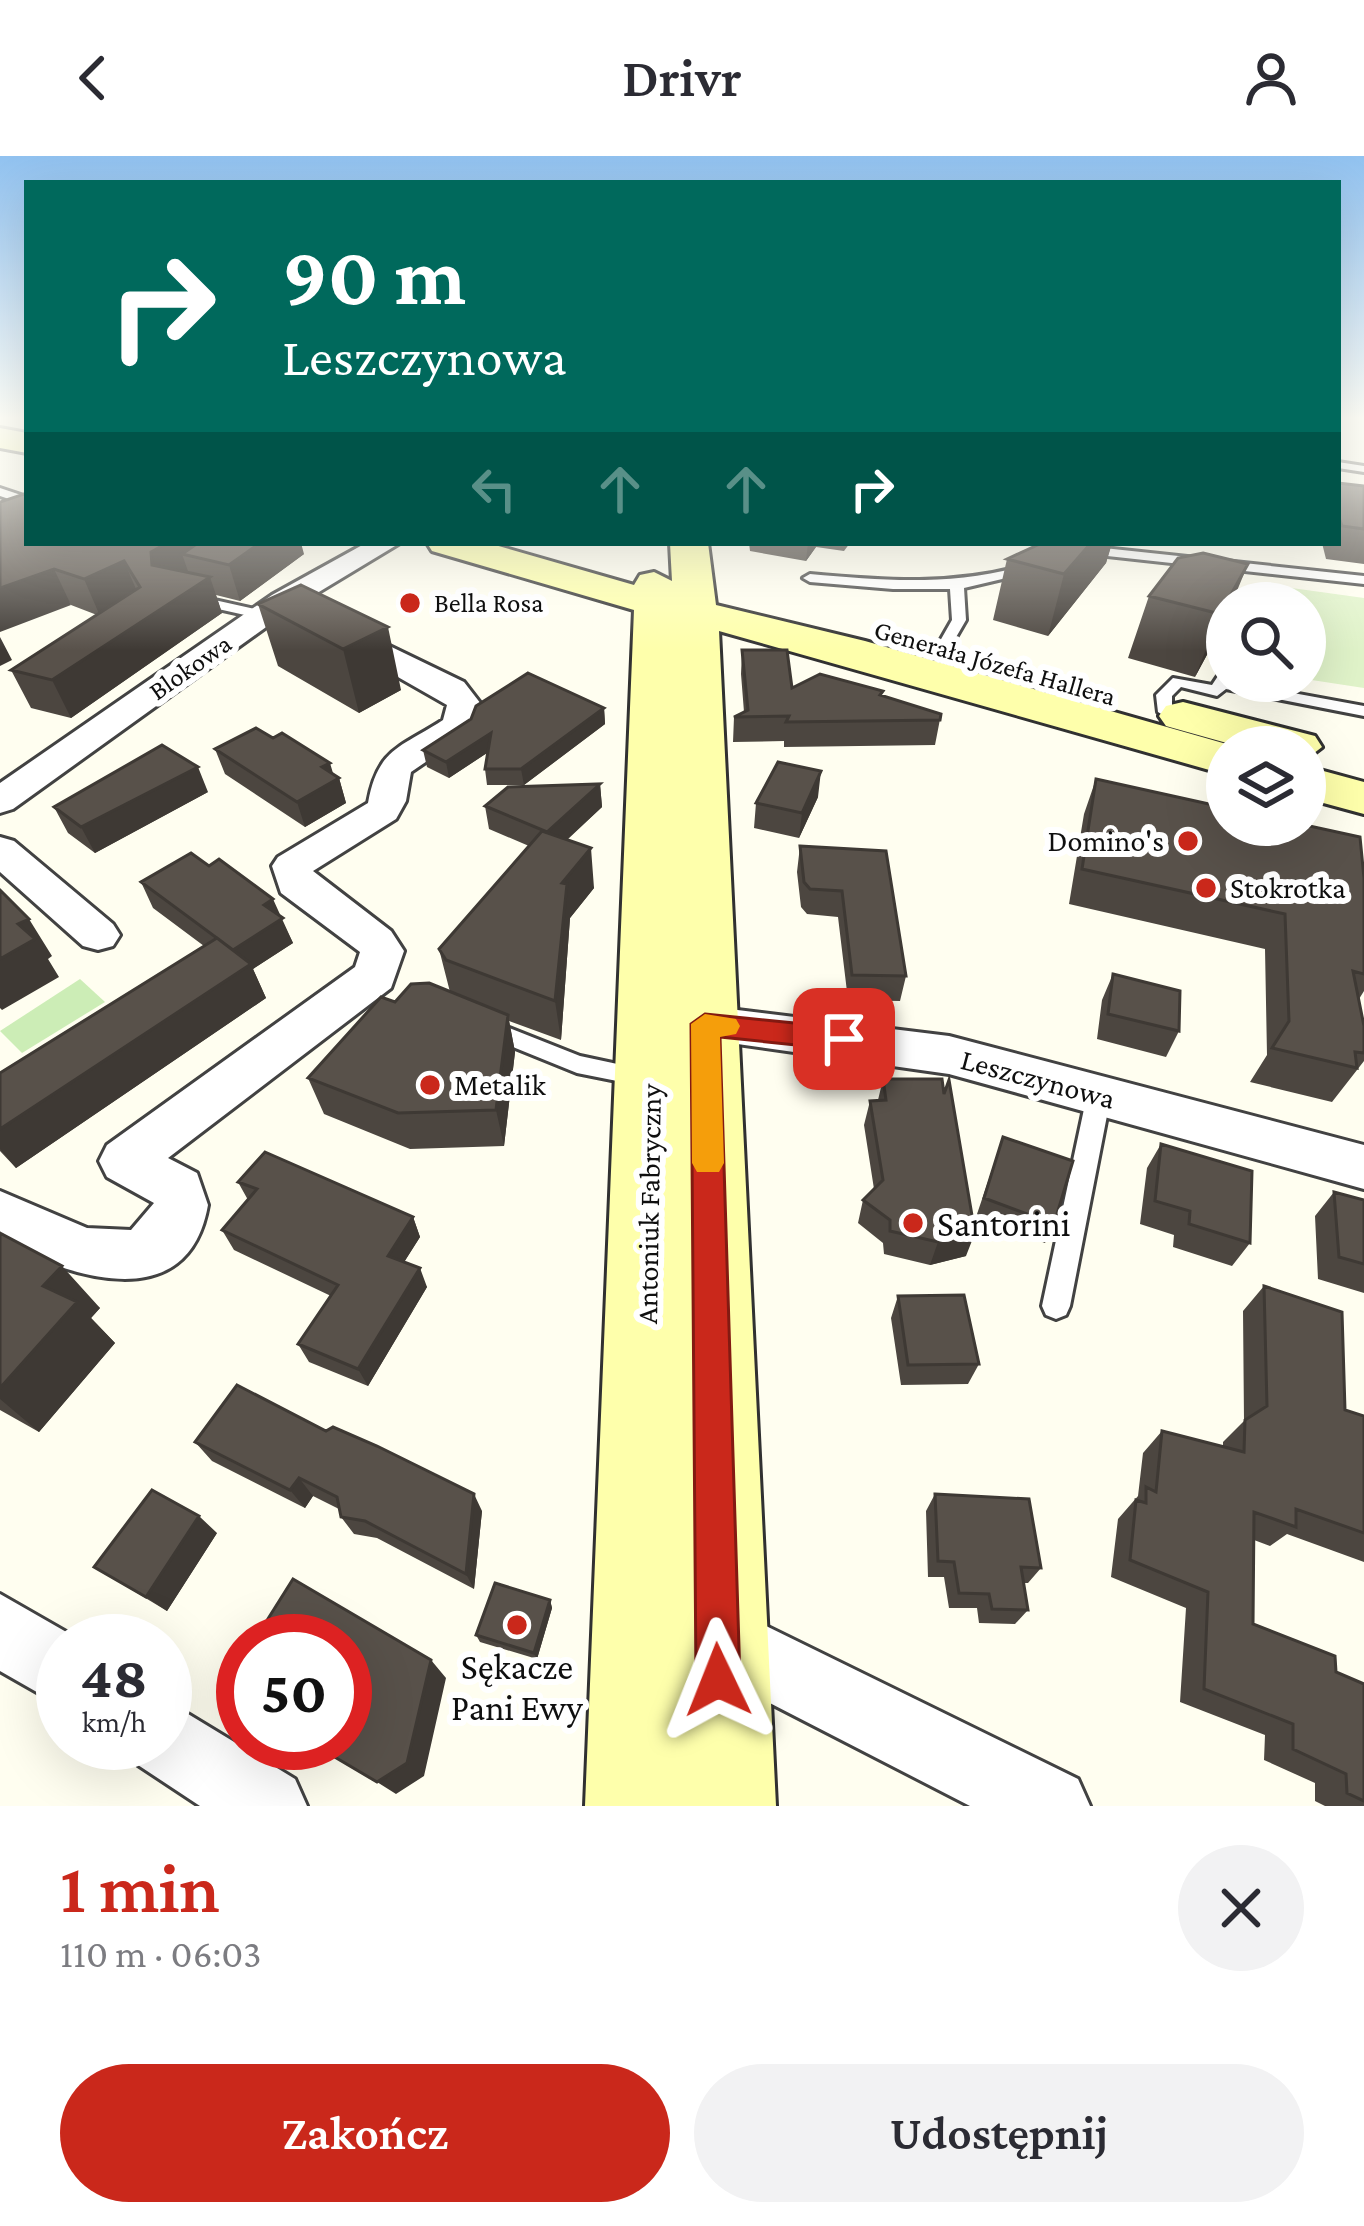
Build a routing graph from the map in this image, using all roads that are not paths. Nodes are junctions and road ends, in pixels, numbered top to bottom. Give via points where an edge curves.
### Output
1 (381, 546) edge
2 (456, 546) edge
3 (564, 546) edge
4 (1092, 546) edge
5 (1103, 546) edge
6 (810, 578) dead end
7 (1364, 580) edge
8 (190, 581) edge
9 (957, 587) junction
10 (273, 608) junction
11 (678, 610) edge
12 (861, 639) junction
13 (943, 647) junction
14 (1206, 689) edge
15 (1326, 702) edge
16 (1364, 711) edge
17 (1166, 712) junction
18 (1218, 726) edge
19 (1206, 753) edge
20 (1326, 755) edge
21 (1364, 765) edge
22 (1326, 788) edge
23 (1364, 798) edge
24 (0, 801) edge
25 (0, 850) edge
26 (98, 935) dead end
27 (470, 1020) edge
28 (678, 1052) junction
29 (1099, 1095) junction
30 (1364, 1167) edge
31 (0, 1216) edge
32 (1056, 1306) dead end
33 (0, 1629) edge
34 (716, 1638) junction
35 (36, 1653) edge
36 (192, 1756) edge
37 (268, 1806) edge
38 (639, 1806) edge
39 (722, 1806) edge
40 (1052, 1806) edge

1 - 10 street, Blokowa
2 - 11 main road
3 - 11 main road
4 - 9 lane
5 - 7 lane
6 - 9 lane
8 - 10 lane via 172,594
9 - 13 lane via 959,620
10 - 24 street, Blokowa
10 - 31 street via 452,689 464,704 459,724 398,765 382,811 292,866 296,884 376,942 392,985 124,1161 178,1189 182,1199 175,1226 146,1250 129,1258 92,1256
11 - 12 main road, Generała Józefa Hallera
11 - 12 main road, Generała Józefa Hallera via 795,635
11 - 28 main road, Antoniuk Fabryczny
12 - 13 main road, Generała Józefa Hallera
12 - 19 main road, Generała Józefa Hallera
13 - 17 main road, Generała Józefa Hallera
14 - 17 lane via 1178,681 1164,694
15 - 16 lane
17 - 18 main road, Generała Józefa Hallera
20 - 21 main road, Generała Józefa Hallera
22 - 23 main road
25 - 26 street
27 - 28 lane via 577,1064
28 - 29 street, Leszczynowa via 920,1050
28 - 34 main road, Antoniuk Fabryczny
28 - 38 main road, Antoniuk Fabryczny
29 - 30 street, Leszczynowa
29 - 32 lane
33 - 35 street
34 - 39 main road, Antoniuk Fabryczny
34 - 40 street
36 - 37 street

